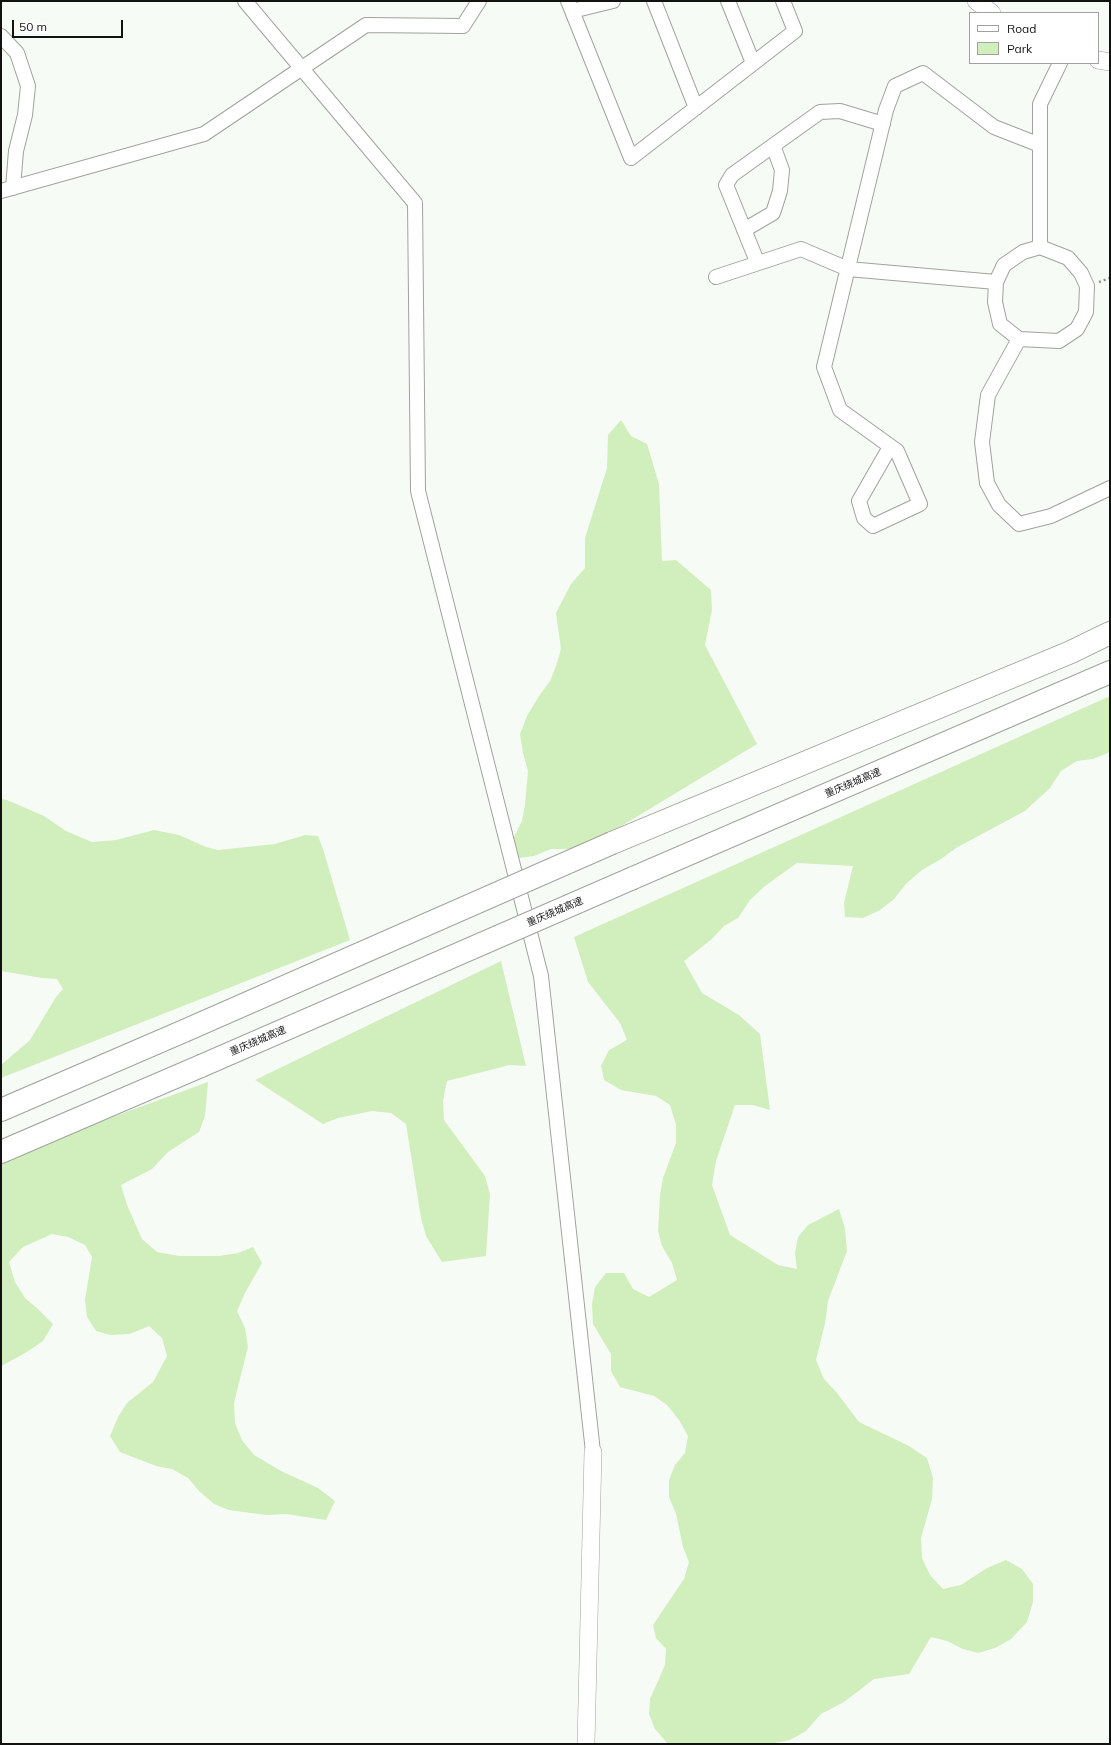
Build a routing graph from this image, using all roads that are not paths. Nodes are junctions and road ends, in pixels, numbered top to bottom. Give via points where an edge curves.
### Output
1 (245, 1) edge
2 (479, 1) edge
3 (613, 1) edge
4 (654, 1) edge
5 (728, 1) edge
6 (783, 1) edge
7 (976, 1) edge
8 (570, 6) edge
9 (991, 12) edge
10 (1, 36) edge
11 (1099, 60) edge
12 (1110, 62) edge
13 (753, 63) junction
14 (1060, 64) edge
15 (301, 68) junction
16 (696, 108) junction
17 (883, 124) junction
18 (1040, 145) junction
19 (774, 148) dead end
20 (7, 189) edge
21 (744, 230) junction
22 (1040, 247) junction
23 (756, 259) dead end
24 (848, 269) junction
25 (716, 277) dead end
26 (996, 282) junction
27 (1019, 339) junction
28 (890, 447) junction
29 (1110, 488) edge
30 (1110, 633) edge
31 (1110, 672) edge
32 (1, 1110) edge
33 (1, 1152) edge
34 (593, 1452) joint
35 (586, 1744) edge

1 - 15 street
2 - 15 street via 463,26 366,25
3 - 8 street
4 - 16 street
5 - 13 street
6 - 13 street via 795,31
7 - 9 street
8 - 16 street via 630,158
10 - 20 street via 17,53 28,86 26,115
11 - 12 street
13 - 16 street
14 - 18 street via 1040,104
15 - 20 street via 204,134
15 - 34 street via 415,203 418,491 541,976
17 - 18 street via 895,86 923,73 994,127
17 - 21 street via 840,111 820,112 732,174 726,185
17 - 24 street
18 - 22 street
19 - 21 street via 782,170 780,191 773,213
21 - 23 street
22 - 26 street via 1023,252 1004,265
22 - 27 street via 1068,258 1080,273 1087,286 1086,312 1077,330 1059,341
24 - 25 street via 801,249
24 - 26 street
24 - 28 street via 824,367 840,410
26 - 27 street via 995,302 1000,324
27 - 29 street via 988,395 982,442 987,483 999,505 1019,524 1050,516
28 - 28 street via 897,451 920,504 873,526 864,518 859,501
30 - 32 highway, bridge via 1071,652 612,844
31 - 33 highway, 重庆绕城高速, bridge
34 - 35 street

